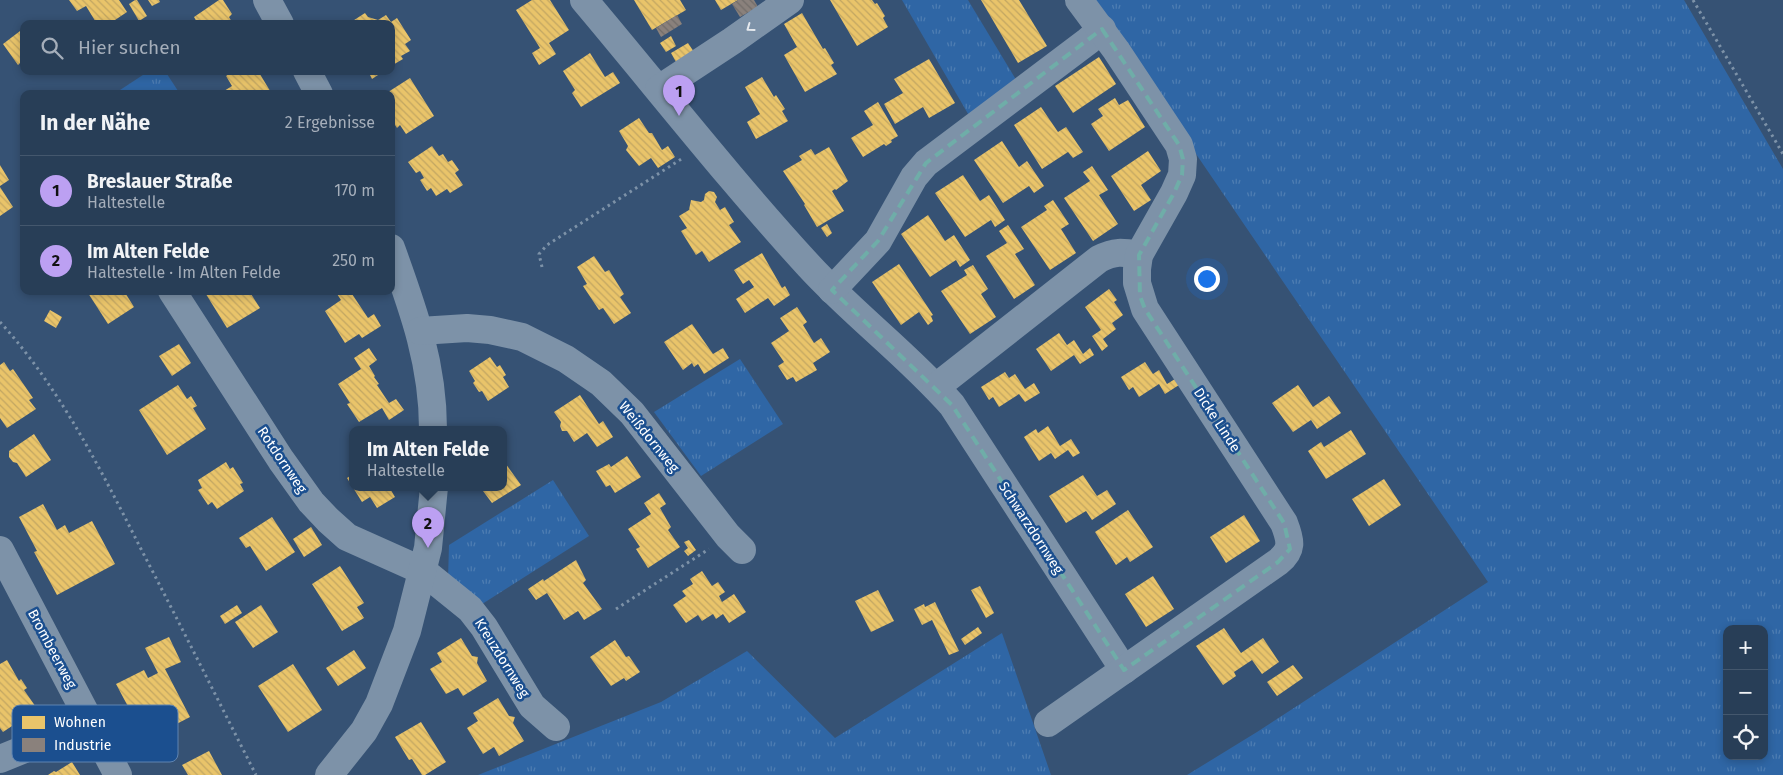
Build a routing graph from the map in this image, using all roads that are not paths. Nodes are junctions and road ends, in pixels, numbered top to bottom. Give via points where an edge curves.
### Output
1 (267, 0) edge
2 (584, 0) edge
3 (790, 0) edge
4 (1078, 0) edge
5 (278, 20) edge
6 (1102, 29) junction
7 (308, 75) edge
8 (659, 89) junction
9 (317, 90) edge
10 (1139, 254) junction
11 (395, 259) edge
12 (832, 290) junction
13 (179, 296) edge
14 (420, 331) junction
15 (936, 387) junction
16 (434, 426) edge
17 (434, 491) edge
18 (735, 543) road end
19 (0, 550) edge
20 (423, 571) junction
21 (1124, 670) junction
22 (82, 705) edge
23 (1048, 723) dead end
24 (556, 727) dead end
25 (12, 754) edge
26 (0, 759) edge
27 (111, 762) edge
28 (118, 775) edge
29 (329, 775) edge

1 - 5 street
2 - 8 street, Schwarzdornweg
3 -> 8 street
4 - 6 street, Dicke Linde
6 - 10 street, Dicke Linde via 1179,145 1183,159 1182,175 1174,193
6 - 12 street via 926,163 914,177 878,241
7 - 9 street
8 - 12 street, Schwarzdornweg via 787,242
10 - 15 street via 1111,253 1099,259
10 - 21 street, Dicke Linde via 1137,283 1145,310 1284,523 1290,549 1278,562
11 - 14 street
12 - 15 street, Schwarzdornweg
13 - 20 street, Rotdornweg via 281,460 311,502 347,537
14 - 16 street via 430,378
14 - 18 street, Weißdornweg via 490,330 522,338 566,358 601,383 632,413
15 - 21 street, Schwarzdornweg via 952,405
17 - 20 street
19 - 22 street, Brombeerweg
20 - 24 street, Kreuzdornweg via 470,609 532,706
20 - 29 street via 407,631 379,704 364,731
21 - 23 street, Dicke Linde
25 - 26 street
27 - 28 street, Brombeerweg

